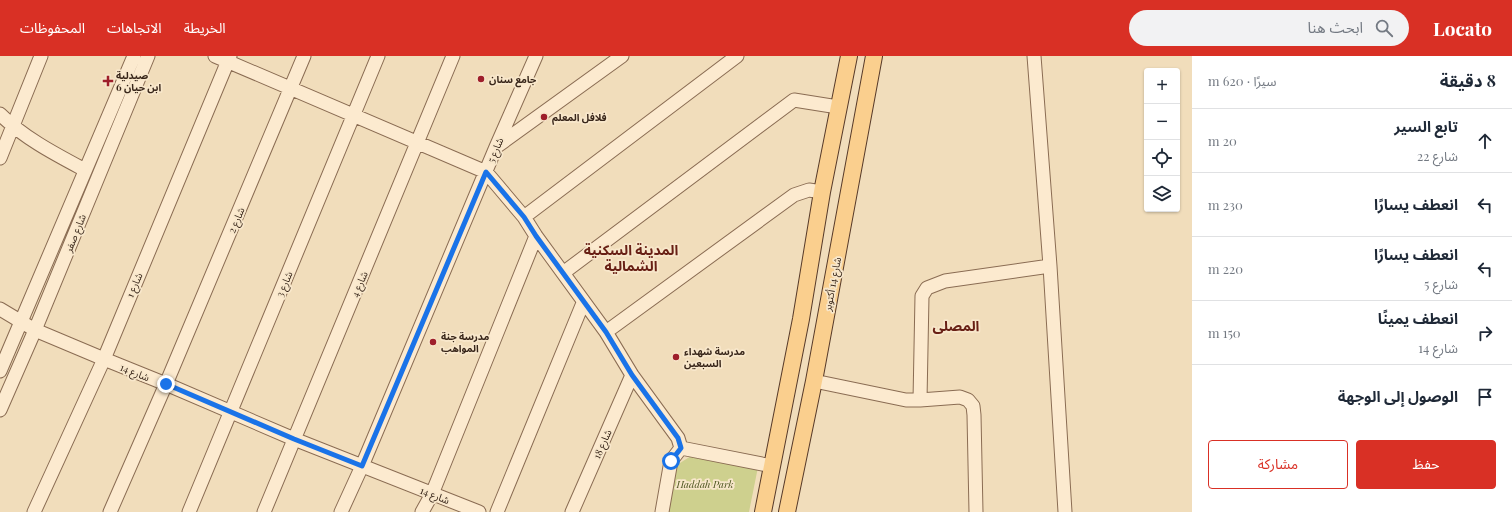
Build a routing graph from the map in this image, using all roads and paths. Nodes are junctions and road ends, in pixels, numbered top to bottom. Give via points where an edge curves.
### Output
1 (41, 56) edge
2 (134, 56) edge
3 (148, 56) edge
4 (215, 56) edge
5 (304, 56) edge
6 (378, 56) edge
7 (453, 56) edge
8 (536, 56) edge
9 (622, 56) edge
10 (737, 56) edge
11 (849, 56) edge
12 (874, 56) edge
13 (1034, 56) edge
14 (228, 59) edge
15 (291, 89) junction
16 (838, 107) junction
17 (0, 114) edge
18 (355, 115) junction
19 (13, 127) junction
20 (418, 143) junction
21 (496, 147) junction
22 (0, 158) edge
23 (85, 170) junction
24 (486, 172) junction
25 (822, 192) junction
26 (524, 217) junction
27 (536, 236) junction
28 (1050, 266) junction
29 (563, 272) junction
30 (583, 303) junction
31 (0, 309) edge
32 (801, 319) junction
33 (22, 320) junction
34 (824, 325) junction
35 (35, 330) junction
36 (606, 332) junction
37 (104, 359) junction
38 (0, 371) edge
39 (632, 375) junction
40 (814, 381) junction
41 (166, 384) junction
42 (920, 400) junction
43 (0, 410) edge
44 (231, 412) junction
45 (294, 439) junction
46 (681, 448) junction
47 (362, 466) junction
48 (772, 466) junction
49 (432, 494) junction
50 (34, 512) edge
51 (110, 512) edge
52 (189, 512) edge
53 (264, 512) edge
54 (341, 512) edge
55 (422, 512) edge
56 (479, 512) edge
57 (497, 512) edge
58 (572, 512) edge
59 (662, 512) edge
60 (763, 512) edge
61 (787, 512) edge
62 (976, 512) edge
63 (1066, 512) edge

1 - 19 street
2 - 23 street, شارع صفر
3 - 35 street, شارع صفر
4 - 14 street
5 - 15 street, شارع 2
6 - 18 street, شارع 3
7 - 20 street, شارع 4
8 - 21 street, شارع 5
9 - 21 street
10 - 26 street
11 - 16 main road
12 - 34 main road, شارع 14 أكتوبر
13 - 28 street
14 - 15 street
14 - 37 street, شارع 1
15 - 18 street
15 - 41 street, شارع 2
16 - 25 main road
16 - 29 street via 794,100
17 - 19 street
18 - 20 street
18 - 44 street, شارع 3
19 - 22 street
19 - 23 street
20 - 24 street
20 - 45 street, شارع 4
21 - 24 street, شارع 5
23 - 33 street, شارع صفر
24 - 26 street
24 - 47 street, شارع 5
25 - 32 main road
25 - 36 street via 809,190 794,195
26 - 27 street
27 - 29 street
27 - 49 street
28 - 42 street via 945,281 927,288 922,296
28 - 63 street
29 - 30 street
30 - 36 street
30 - 57 street
31 - 33 street, شارع 14
32 - 34 main road
32 - 48 main road
33 - 35 street, شارع 14
33 - 38 street, شارع صفر
34 - 40 main road, شارع 14 أكتوبر
35 - 37 street, شارع 14
35 - 43 street, شارع صفر
36 - 39 street
37 - 41 street, شارع 14
37 - 50 street, شارع 1
39 - 46 street via 678,438
39 - 58 street, شارع 18
40 - 42 street via 906,400
40 - 61 main road, شارع 14 أكتوبر
41 - 44 street, شارع 14
41 - 51 street, شارع 2
42 - 62 street via 960,397 968,400 973,406
44 - 45 street, شارع 14
44 - 52 street, شارع 3
45 - 47 street, شارع 14
45 - 53 street, شارع 4
46 - 48 street
46 - 59 street via 671,461
47 - 49 street, شارع 14
47 - 54 street, شارع 5
48 - 60 main road
49 - 55 street
49 - 56 street, شارع 14

